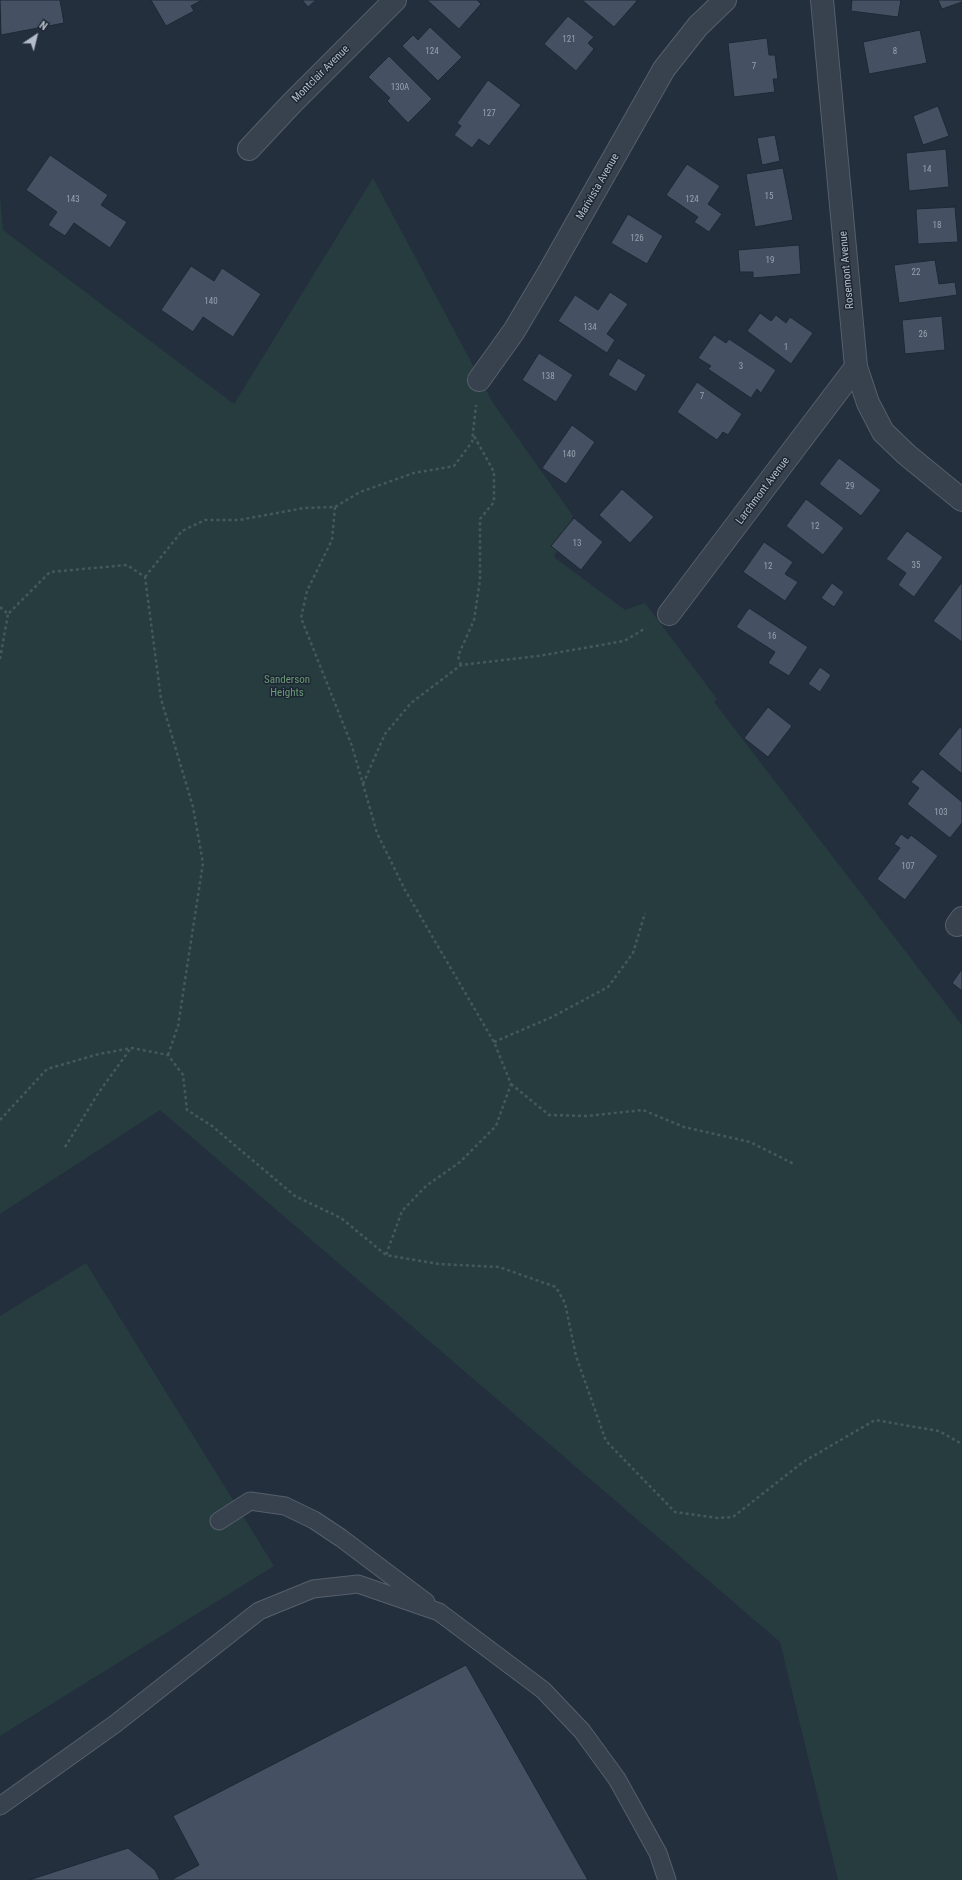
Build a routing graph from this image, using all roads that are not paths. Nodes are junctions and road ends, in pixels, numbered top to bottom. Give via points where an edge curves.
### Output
1 (395, 0) edge
2 (724, 0) edge
3 (822, 0) edge
4 (249, 149) dead end
5 (856, 367) junction
6 (479, 380) road end
7 (962, 500) edge
8 (669, 614) road end
9 (219, 1521) dead end
10 (439, 1612) junction
11 (0, 1806) edge
12 (667, 1880) edge

1 - 4 street, Montclair Avenue
2 - 6 street, Marivista Avenue via 698,26 664,69 514,331
3 - 5 street, Rosemont Avenue
5 - 7 street, Rosemont Avenue via 868,403 883,432
5 - 8 street, Larchmont Avenue
9 - 10 lane via 250,1501 285,1506 314,1520 341,1538
10 - 11 lane via 358,1584 314,1589 259,1611 115,1724
10 - 12 lane via 542,1690 582,1731 617,1779 658,1853

